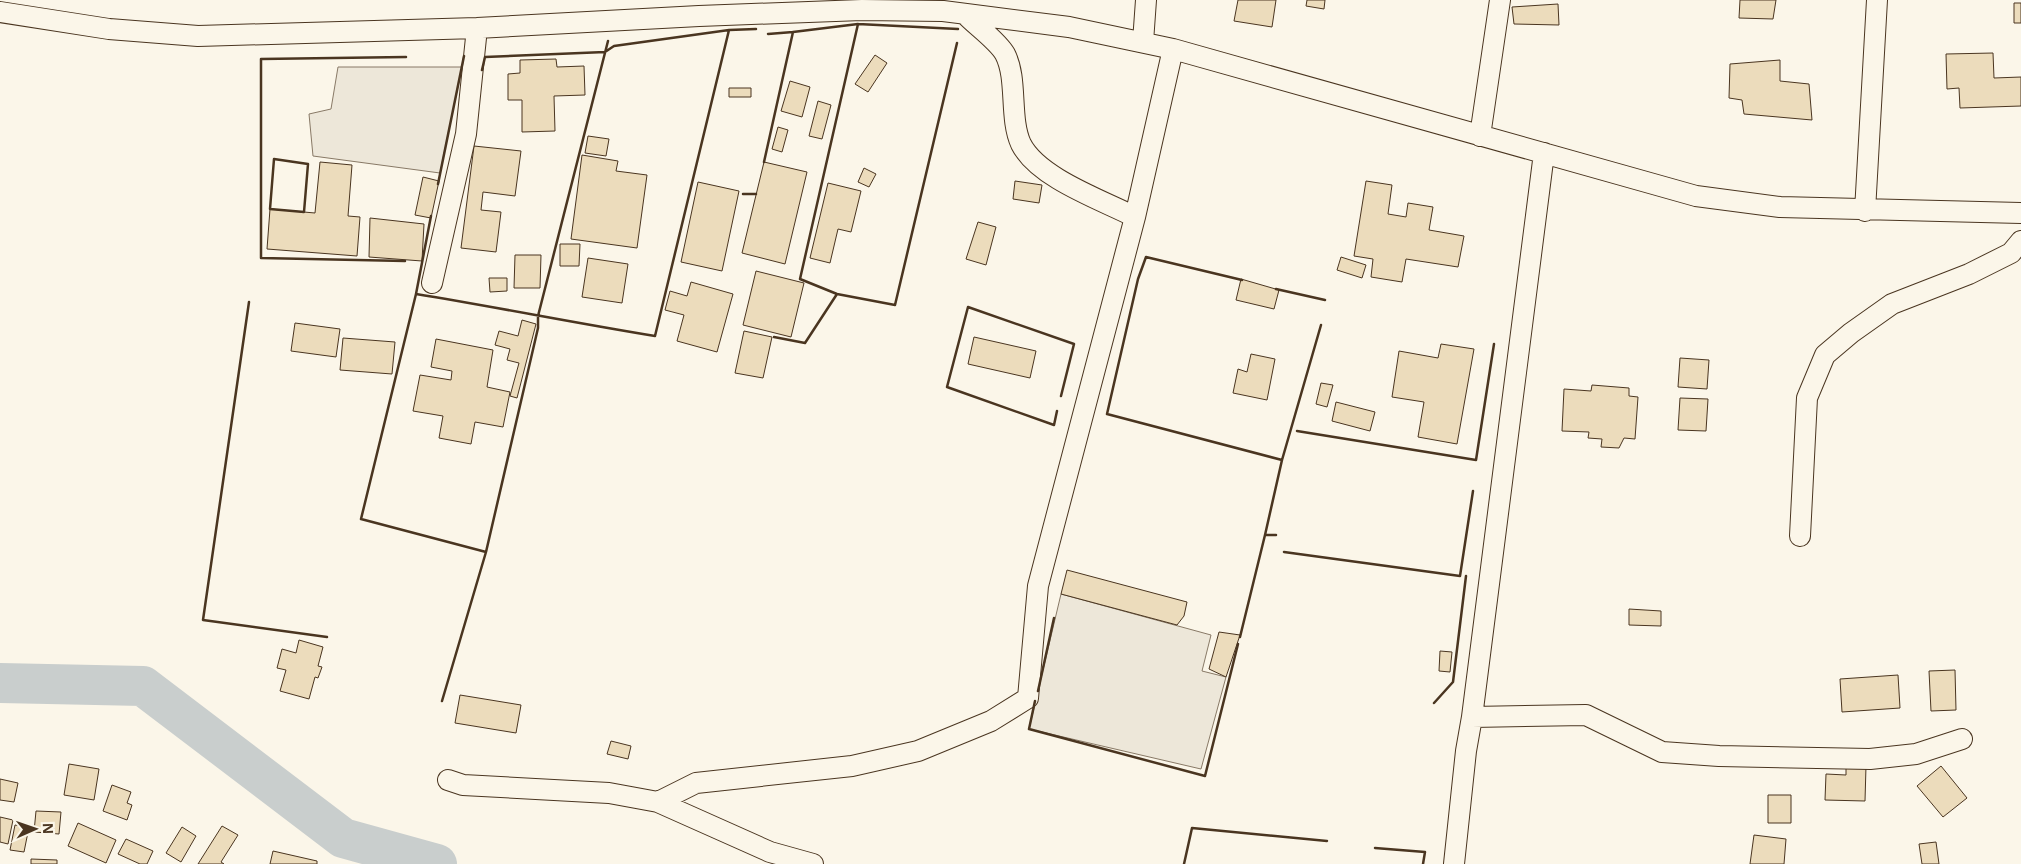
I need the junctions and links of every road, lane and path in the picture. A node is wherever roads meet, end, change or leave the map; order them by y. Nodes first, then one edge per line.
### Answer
1 (1146, 0) edge
2 (1500, 0) edge
3 (1877, 0) edge
4 (0, 12) edge
5 (964, 14) junction
6 (477, 28) junction
7 (1142, 42) junction
8 (1173, 49) junction
9 (1480, 136) junction
10 (1544, 153) junction
11 (1866, 211) junction
12 (2021, 213) edge
13 (1135, 216) junction
14 (2021, 241) edge
15 (432, 283) dead end
16 (1800, 536) dead end
17 (1472, 718) junction
18 (1962, 739) dead end
19 (448, 780) dead end
20 (658, 802) junction
21 (813, 864) edge
22 (1454, 864) edge

1 - 7 street
2 - 9 street
3 - 11 street
4 - 6 street
5 - 6 street
5 - 7 street
5 - 13 street
6 - 15 street
7 - 8 street
8 - 9 street
8 - 13 street
9 - 10 street
10 - 11 street
10 - 17 street
11 - 12 street
13 - 20 street
14 - 16 street
17 - 18 street
17 - 22 street
19 - 20 street
20 - 21 street

